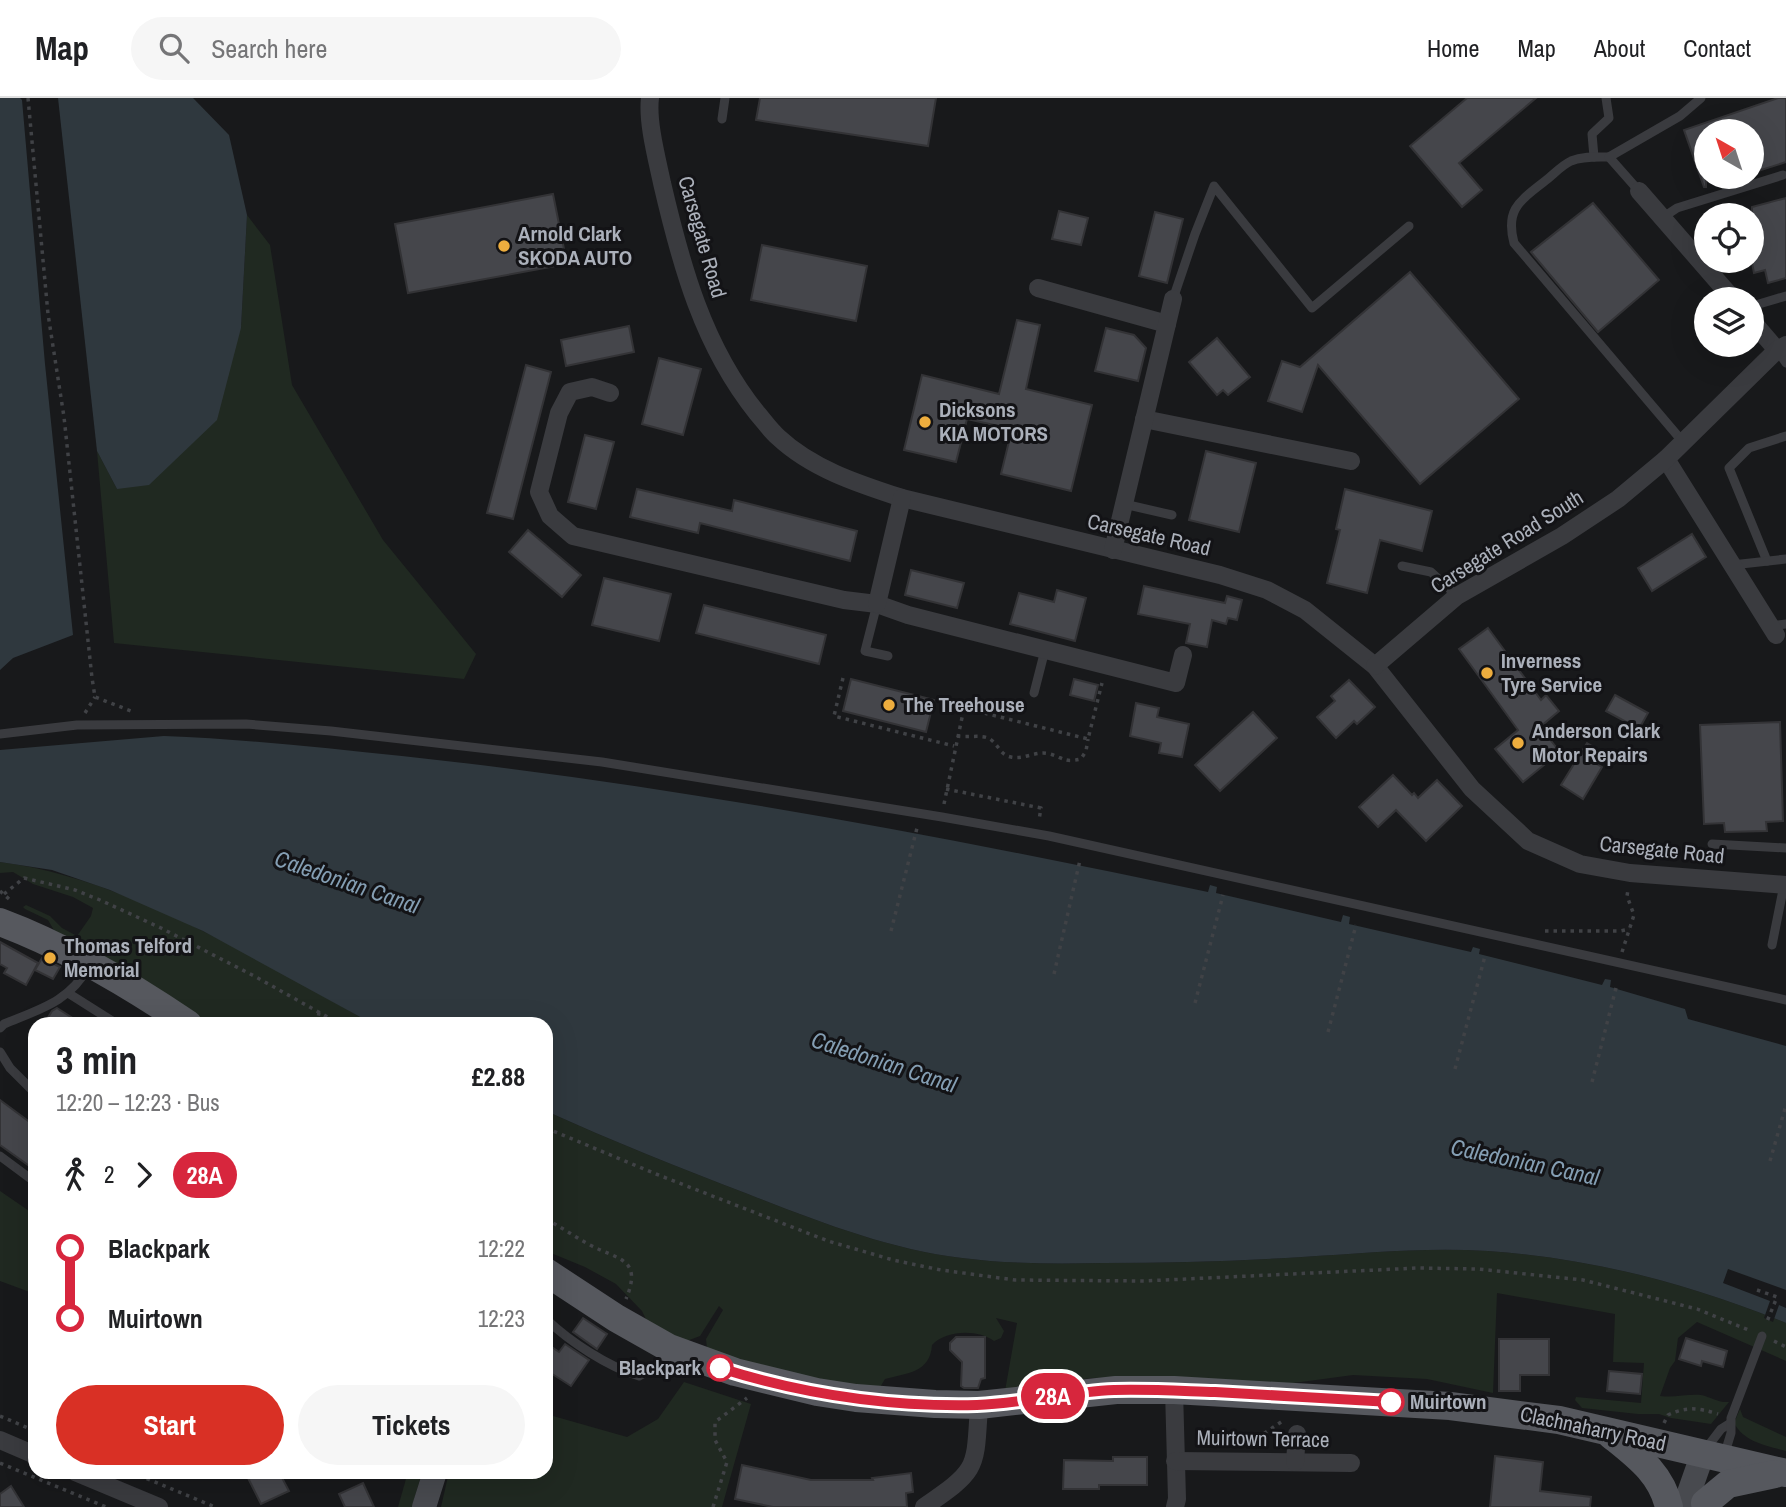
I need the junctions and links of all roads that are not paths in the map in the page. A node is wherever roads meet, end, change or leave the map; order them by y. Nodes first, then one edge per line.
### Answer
1 (650, 98) edge
2 (725, 98) edge
3 (1605, 98) edge
4 (1701, 98) edge
5 (722, 119) dead end
6 (1594, 157) junction
7 (1609, 157) junction
8 (1783, 175) dead end
9 (1639, 191) joint
10 (1662, 218) junction
11 (1409, 226) dead end
12 (1722, 287) edge
13 (1038, 288) dead end
14 (1786, 296) edge
15 (1173, 299) joint
16 (1764, 303) edge
17 (1167, 324) junction
18 (1764, 333) edge
19 (1783, 353) edge
20 (610, 393) dead end
21 (1144, 419) junction
22 (1786, 436) edge
23 (1684, 442) junction
24 (1666, 459) junction
25 (1351, 461) dead end
26 (902, 498) junction
27 (1124, 504) junction
28 (1172, 515) dead end
29 (1113, 550) junction
30 (1786, 559) edge
31 (1767, 561) junction
32 (1732, 565) junction
33 (1402, 566) dead end
34 (1457, 596) junction
35 (877, 604) junction
36 (1777, 628) edge
37 (1045, 650) junction
38 (1182, 655) dead end
39 (888, 656) dead end
40 (1375, 666) junction
41 (1034, 693) dead end
42 (0, 734) edge
43 (1712, 844) dead end
44 (1786, 848) edge
45 (1785, 885) edge
46 (0, 922) edge
47 (1772, 945) dead end
48 (90, 963) junction
49 (68, 993) junction
50 (1786, 1000) edge
51 (106, 1017) edge
52 (177, 1017) edge
53 (0, 1028) edge
54 (0, 1052) edge
55 (28, 1086) edge
56 (0, 1156) edge
57 (28, 1177) edge
58 (553, 1277) edge
59 (553, 1325) edge
60 (1763, 1333) road end
61 (669, 1348) junction
62 (1174, 1390) junction
63 (979, 1405) junction
64 (1730, 1421) junction
65 (1292, 1426) road end
66 (1608, 1433) junction
67 (0, 1440) edge
68 (28, 1452) edge
69 (1713, 1456) junction
70 (1175, 1461) junction
71 (1295, 1462) junction
72 (1352, 1463) dead end
73 (1786, 1472) edge
74 (92, 1479) edge
75 (433, 1479) edge
76 (1697, 1506) edge
77 (159, 1507) edge
78 (425, 1507) edge
79 (924, 1507) edge
80 (1175, 1507) edge
81 (1669, 1507) edge

1 - 26 street, Carsegate Road
2 - 5 lane
3 - 6 lane
4 - 7 lane
6 - 7 lane
6 - 23 lane
7 - 9 lane
8 - 10 lane
9 - 10 street
10 - 12 street
11 - 15 lane
13 - 17 street
14 - 16 lane
15 - 17 street
17 - 21 street
18 - 19 street, Carsegate Road South
19 - 23 street, Carsegate Road South
20 - 35 street
21 - 25 street
21 - 27 street
22 - 31 lane
23 - 24 street, Carsegate Road South
24 - 32 street
24 - 34 street, Carsegate Road South
26 - 29 street, Carsegate Road
26 - 35 street
27 - 28 lane
27 - 29 street
29 - 40 street, Carsegate Road
30 - 31 lane
31 - 32 lane
32 - 36 street
33 - 34 lane
34 - 40 street, Carsegate Road South
35 - 37 street
35 - 39 lane
37 - 38 street
37 - 41 lane
40 - 45 street, Carsegate Road
42 - 50 lane
43 - 44 lane
45 - 47 lane
46 - 48 main road
48 - 49 lane
48 - 52 main road
49 - 51 lane
49 - 53 lane
54 - 55 lane
56 - 57 lane
58 - 61 main road, Clachnaharry Road
59 - 61 lane
60 - 64 lane
61 - 63 main road, Clachnaharry Road
62 - 63 main road, Clachnaharry Road
62 - 66 main road, Clachnaharry Road
62 - 70 street, Muirtown Terrace
63 - 79 street
64 - 69 lane
64 - 69 lane
65 - 71 street
66 - 69 main road, Clachnaharry Road
66 - 81 main road
67 - 68 street
69 - 73 main road, Clachnaharry Road
69 - 76 street
70 - 71 street, Muirtown Terrace
70 - 80 street, Muirtown Terrace
71 - 72 street, Muirtown Terrace
73 - 76 main road
74 - 77 street
75 - 78 street

